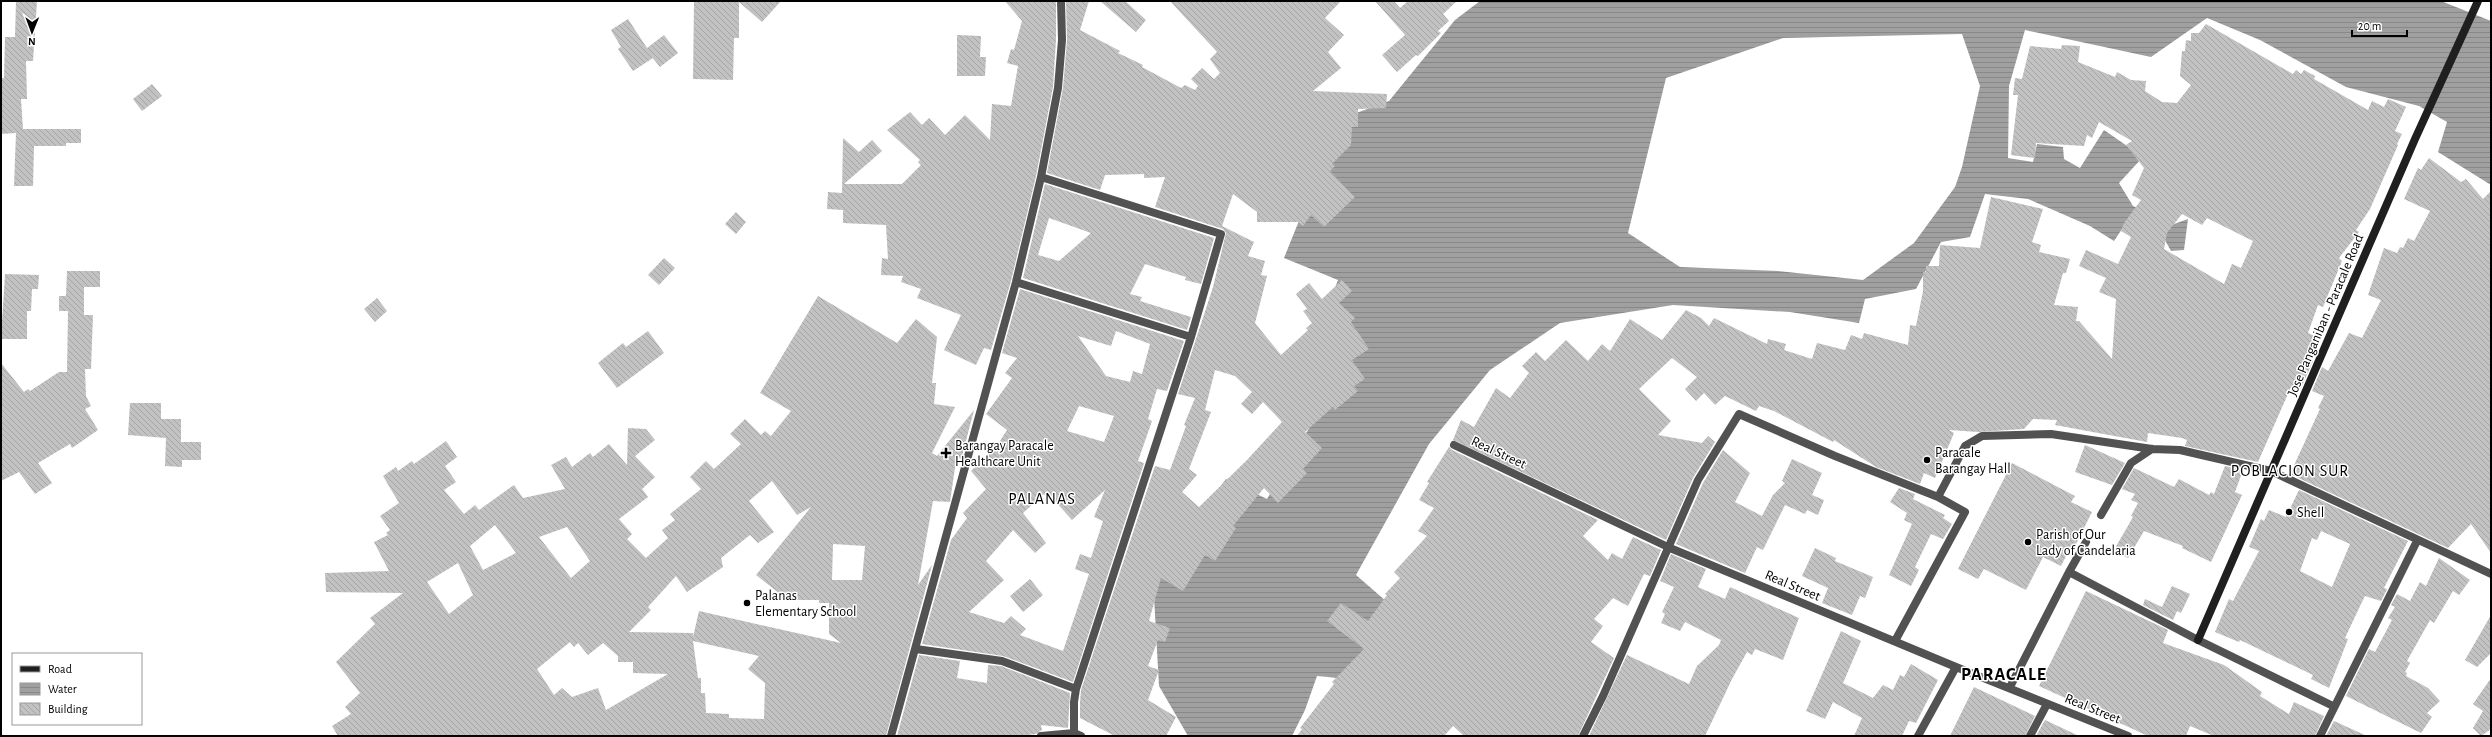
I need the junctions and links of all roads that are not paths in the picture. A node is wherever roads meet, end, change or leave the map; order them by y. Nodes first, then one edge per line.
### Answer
1 (1061, 1) edge
2 (2478, 2) edge
3 (1040, 177) junction
4 (1016, 282) junction
5 (1191, 337) junction
6 (1454, 445) dead end
7 (2152, 449) junction
8 (2271, 471) junction
9 (1938, 497) junction
10 (2101, 515) dead end
11 (2417, 541) junction
12 (2086, 542) dead end
13 (1670, 548) junction
14 (2069, 572) junction
15 (2491, 574) edge
16 (2198, 640) junction
17 (1895, 642) junction
18 (916, 649) junction
19 (1956, 667) junction
20 (2010, 687) junction
21 (1076, 689) junction
22 (2047, 704) junction
23 (2333, 706) junction
24 (1078, 734) edge
25 (891, 736) edge
26 (1041, 736) edge
27 (1583, 736) edge
28 (1918, 736) edge
29 (2030, 736) edge
30 (2128, 736) edge
31 (2320, 736) edge

1 - 3 street
2 - 8 main road, Jose Panganiban - Paracale Road
3 - 4 street
3 - 5 street
4 - 5 street
4 - 18 street
5 - 21 street
6 - 13 street, Real Street
7 - 8 street
7 - 9 street
7 - 10 street
8 - 11 street
8 - 16 main road, Jose Panganiban - Paracale Road
9 - 13 street
9 - 17 street
11 - 15 street
11 - 23 street
12 - 14 street
13 - 17 street, Real Street
13 - 27 street
14 - 16 street
14 - 20 street
16 - 23 street
17 - 19 street, Real Street
18 - 21 street
18 - 25 street
19 - 20 street, Real Street
19 - 28 street
20 - 22 street, Real Street
21 - 24 street
22 - 29 street
22 - 30 street, Real Street
23 - 31 street
24 - 26 street

